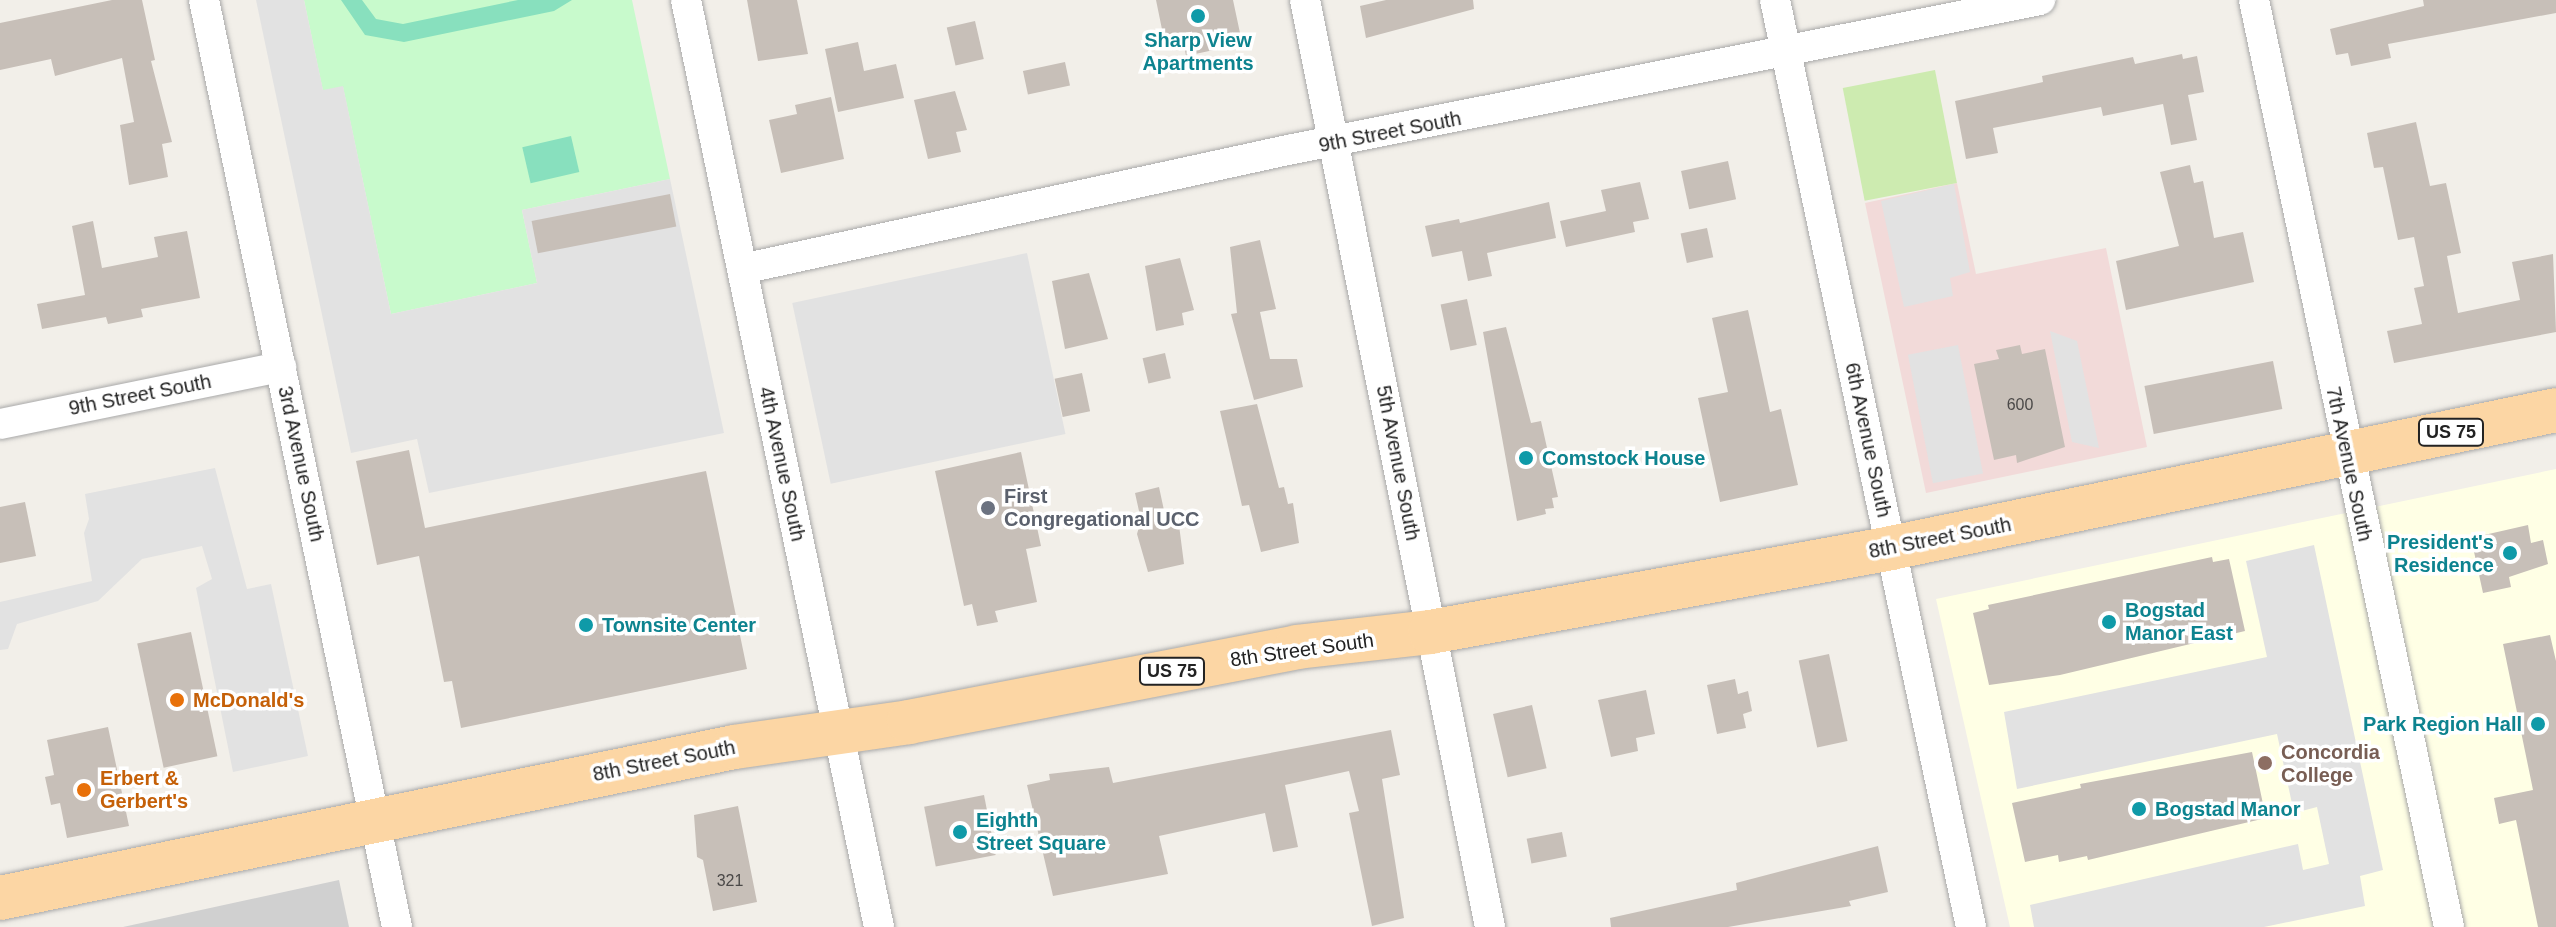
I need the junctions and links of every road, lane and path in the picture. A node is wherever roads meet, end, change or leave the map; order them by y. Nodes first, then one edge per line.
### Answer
1 (204, 0) edge
2 (686, 0) edge
3 (1305, 0) edge
4 (1775, 0) edge
5 (2040, 0) edge
6 (2254, 0) edge
7 (1786, 49) junction
8 (1335, 145) junction
9 (742, 269) junction
10 (281, 367) junction
11 (2556, 410) edge
12 (0, 424) edge
13 (2346, 454) junction
14 (1891, 548) junction
15 (1430, 632) junction
16 (839, 733) junction
17 (375, 821) junction
18 (0, 898) edge
19 (397, 927) edge
20 (879, 927) edge
21 (1490, 927) edge
22 (1971, 927) edge
23 (2449, 927) edge

1 - 10 street, 3rd Avenue South
2 - 9 street, 4th Avenue South
3 - 8 street, 5th Avenue South
4 - 7 street, 6th Avenue South
5 - 7 street, 9th Street South
6 - 13 street, 7th Avenue South
7 - 8 street, 9th Street South
7 - 14 street, 6th Avenue South
8 - 9 street, 9th Street South
8 - 15 street, 5th Avenue South
9 - 16 street, 4th Avenue South
10 - 12 street, 9th Street South
10 - 17 street, 3rd Avenue South
11 - 13 main road, 8th Street South / US 75
13 - 14 main road, 8th Street South / US 75
13 - 23 street, 7th Avenue South
14 - 15 main road, 8th Street South / US 75
14 - 22 street, 6th Avenue South
15 - 16 main road, 8th Street South / US 75
15 - 21 street, 5th Avenue South
16 - 17 main road, 8th Street South / US 75
16 - 20 street, 4th Avenue South
17 - 18 main road, 8th Street South / US 75
17 - 19 street, 3rd Avenue South

